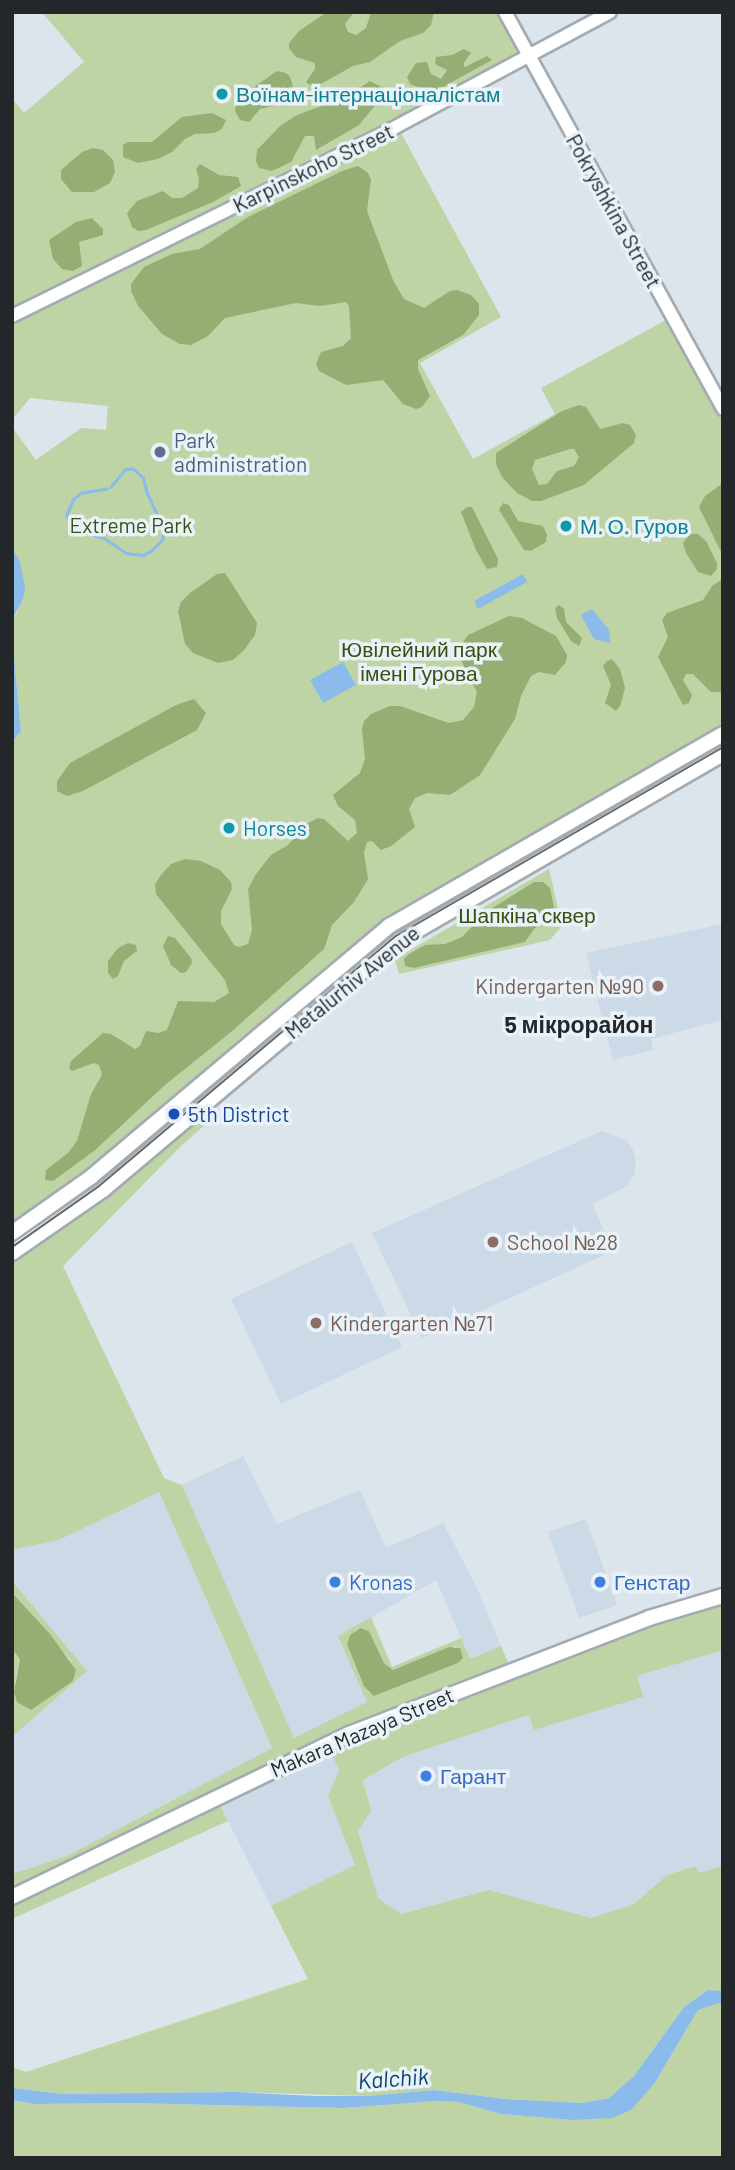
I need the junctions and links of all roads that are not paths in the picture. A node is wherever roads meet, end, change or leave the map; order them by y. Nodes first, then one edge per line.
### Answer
1 (505, 12) edge
2 (610, 12) edge
3 (529, 57) junction
4 (12, 316) edge
5 (723, 410) edge
6 (723, 734) edge
7 (723, 754) edge
8 (12, 1233) edge
9 (12, 1253) edge
10 (723, 1596) edge
11 (12, 1897) edge

1 - 3 street, Pokryshkina Street
2 - 3 street, Karpinskoho Street
3 - 4 street, Karpinskoho Street
3 - 5 street, Pokryshkina Street
6 - 8 main road, Metalurhiv Avenue
7 - 9 main road, Metalurhiv Avenue
10 - 11 main road, Makara Mazaya Street

